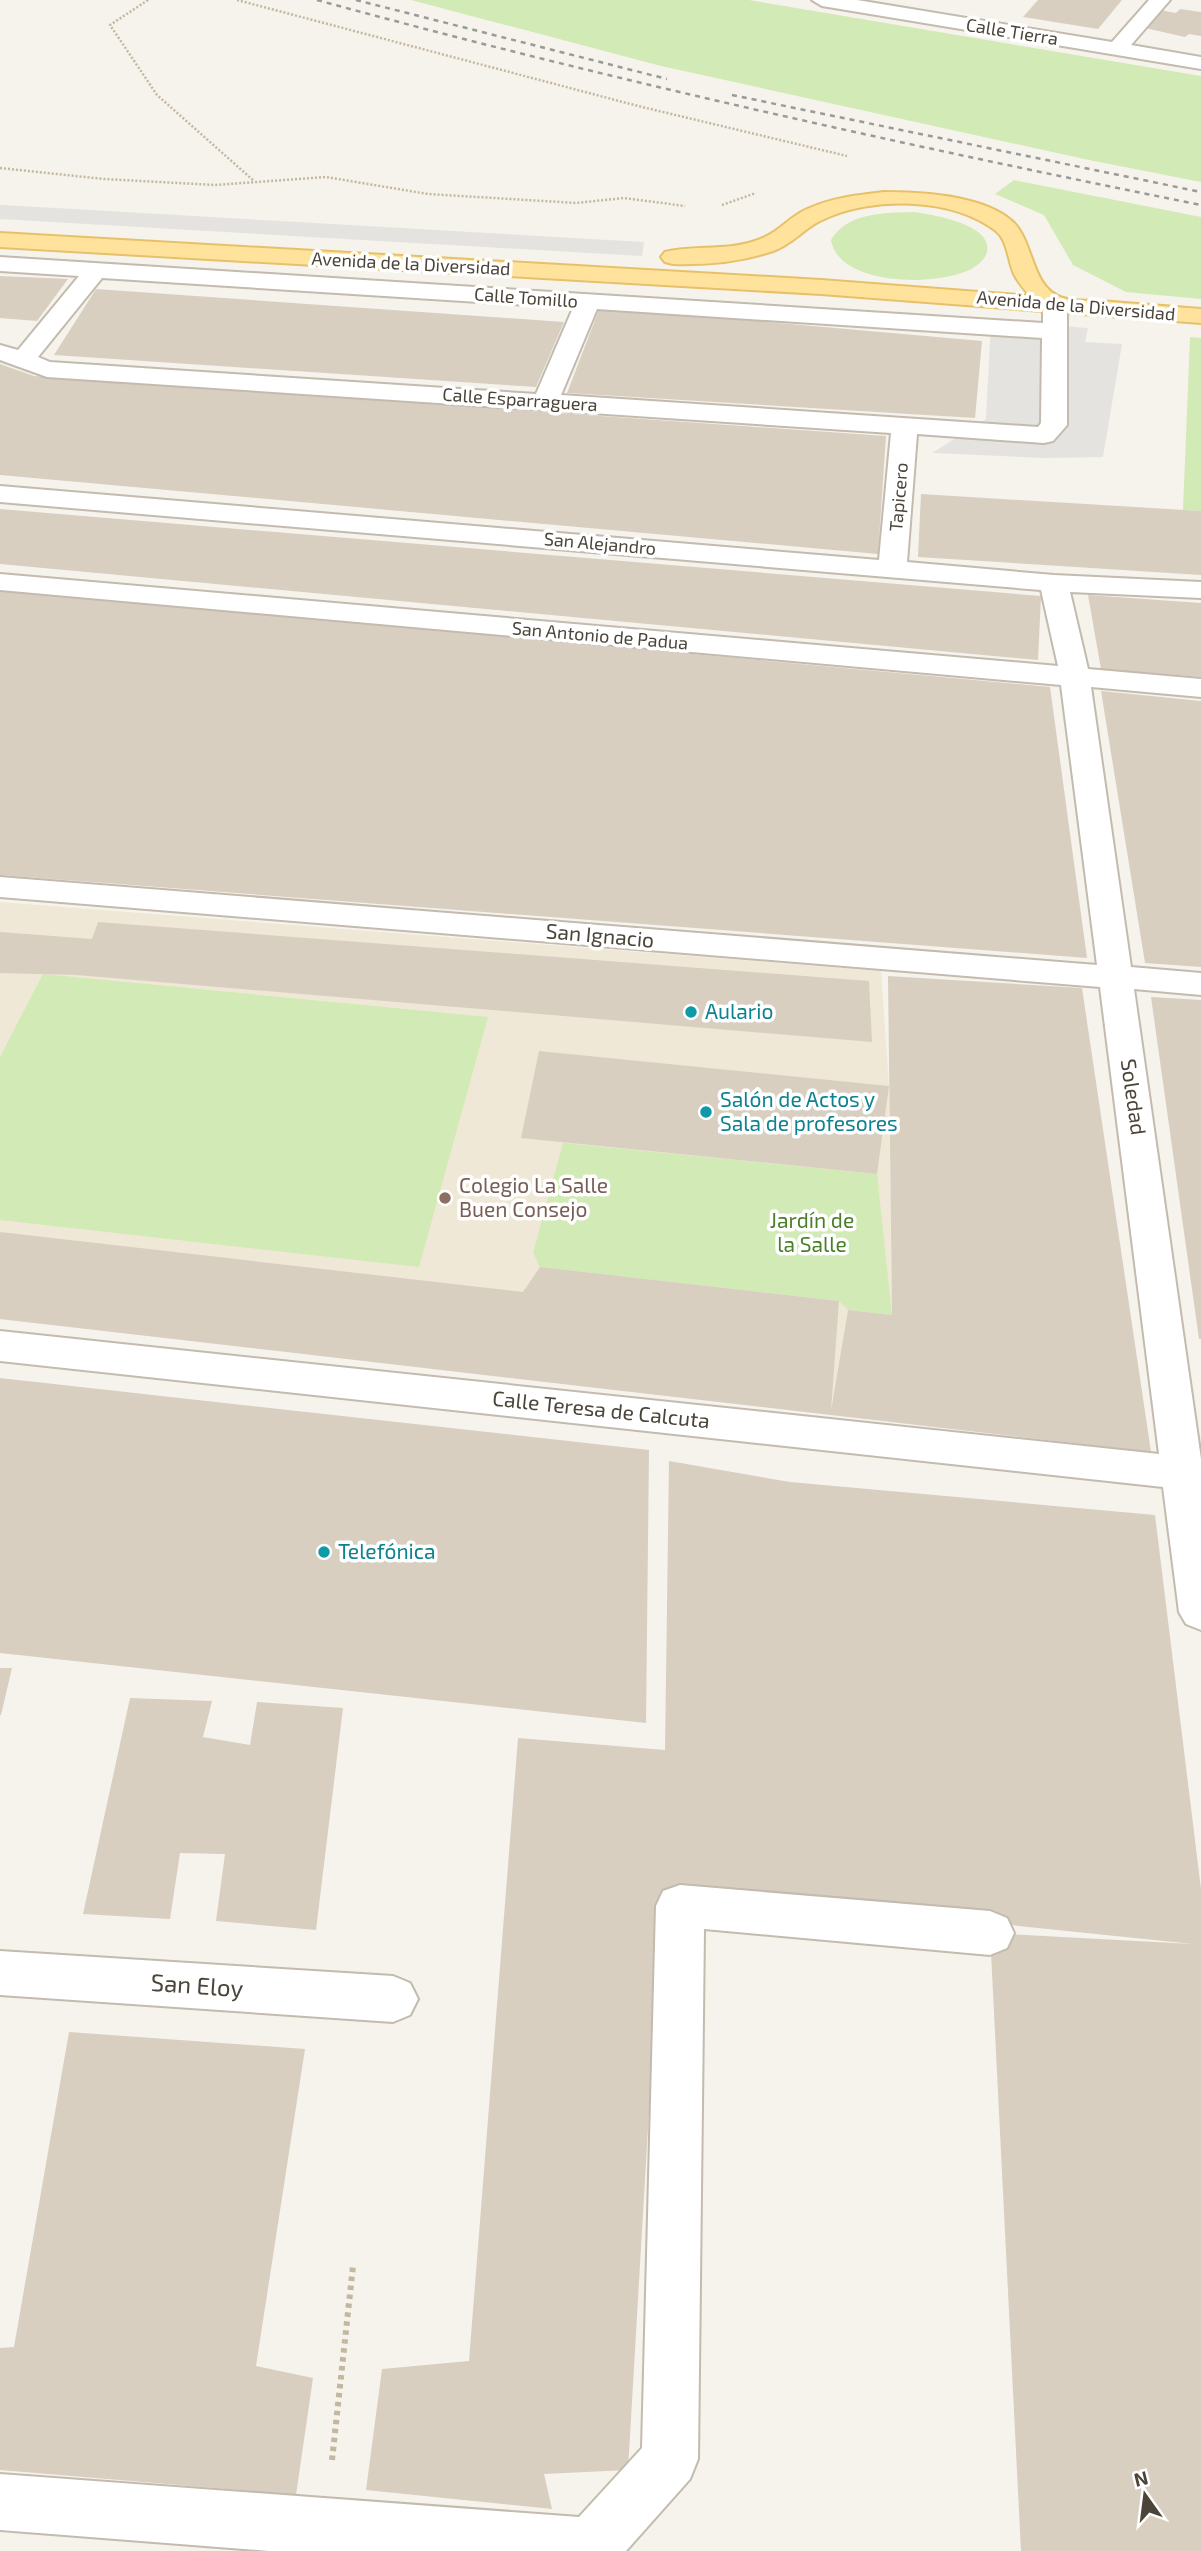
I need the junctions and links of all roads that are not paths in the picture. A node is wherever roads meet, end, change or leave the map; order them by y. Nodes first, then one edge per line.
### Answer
1 (822, 0) edge
2 (1160, 0) edge
3 (1117, 49) junction
4 (1201, 63) edge
5 (0, 219) edge
6 (0, 240) edge
7 (791, 252) junction
8 (1019, 257) junction
9 (0, 264) edge
10 (96, 270) junction
11 (821, 287) junction
12 (950, 296) junction
13 (588, 302) junction
14 (1055, 305) junction
15 (1201, 316) edge
16 (1053, 331) junction
17 (12, 356) edge
18 (545, 402) junction
19 (905, 426) junction
20 (0, 494) edge
21 (892, 569) junction
22 (0, 582) edge
23 (1054, 583) junction
24 (1201, 590) edge
25 (1075, 678) junction
26 (1201, 688) edge
27 (0, 887) edge
28 (1117, 978) junction
29 (1201, 984) edge
30 (0, 1346) edge
31 (1192, 1474) edge
32 (1201, 1612) edge
33 (990, 1933) dead end
34 (0, 1973) edge
35 (393, 1998) dead end
36 (0, 2502) edge

1 - 3 street, Calle Tierra
2 - 3 street
3 - 4 street, Calle Tierra
5 - 7 main road, Avenida de la Diversidad
6 - 11 main road, Avenida de la Diversidad
7 - 8 main road, Avenida de la Diversidad
7 - 11 main road
8 - 12 main road, Avenida de la Diversidad
8 - 14 main road
9 - 10 street, Calle Tomillo
10 - 13 street, Calle Tomillo
10 - 17 street
11 - 12 main road, Avenida de la Diversidad
12 - 14 main road, Avenida de la Diversidad
13 - 16 street, Calle Tomillo
13 - 18 street
14 - 15 main road, Avenida de la Diversidad
14 - 16 street
16 - 19 street, Calle Esparraguera
17 - 18 street, Calle Esparraguera
18 - 19 street, Calle Esparraguera
19 - 21 street, Tapicero
20 - 21 street, San Alejandro
21 - 23 street, San Alejandro
22 - 25 street, San Antonio de Padua
23 - 24 street, San Alejandro
23 - 25 street, Soledad
25 - 26 street, San Antonio de Padua
25 - 28 street, Soledad
27 - 28 street, San Ignacio
28 - 29 street, San Ignacio
28 - 31 street, Soledad
30 - 31 street, Calle Teresa de Calcuta
31 - 32 street, Soledad
33 - 36 street
34 - 35 street, San Eloy

